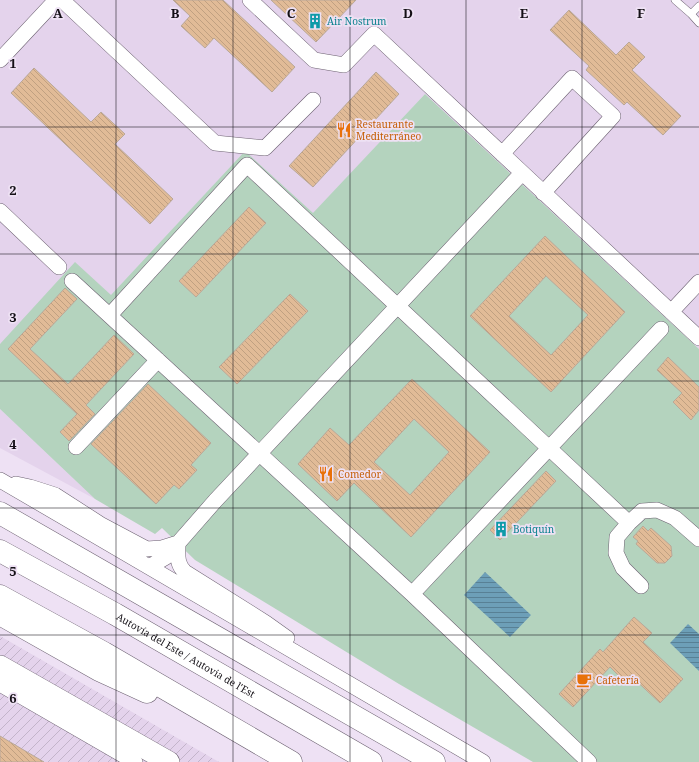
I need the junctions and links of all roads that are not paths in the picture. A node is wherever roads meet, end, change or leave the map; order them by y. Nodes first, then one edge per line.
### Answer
1 (56, 0) edge
2 (62, 0) edge
3 (250, 0) edge
4 (675, 0) edge
5 (699, 6) edge
6 (692, 14) junction
7 (699, 23) edge
8 (0, 60) edge
9 (313, 100) dead end
10 (502, 154) junction
11 (522, 173) junction
12 (542, 193) junction
13 (0, 211) edge
14 (59, 267) dead end
15 (72, 281) dead end
16 (699, 282) edge
17 (397, 306) junction
18 (671, 312) junction
19 (110, 315) junction
20 (661, 329) dead end
21 (699, 338) edge
22 (158, 360) junction
23 (76, 447) dead end
24 (550, 449) junction
25 (261, 453) junction
26 (1, 481) edge
27 (0, 513) edge
28 (629, 523) junction
29 (699, 539) edge
30 (178, 543) junction
31 (0, 550) edge
32 (150, 567) junction
33 (642, 586) dead end
34 (412, 594) junction
35 (0, 596) edge
36 (0, 614) edge
37 (0, 666) edge
38 (336, 676) junction
39 (0, 684) edge
40 (219, 720) junction
41 (135, 762) edge
42 (169, 762) edge
43 (291, 762) edge
44 (371, 762) edge
45 (434, 762) edge
46 (483, 762) edge
47 (589, 762) edge

1 - 8 street
2 - 9 street
3 - 10 street
4 - 6 lane
5 - 6 lane
6 - 7 lane
10 - 11 street
10 - 12 street
11 - 12 street
11 - 17 street
12 - 18 street
13 - 14 street
15 - 19 street
16 - 18 street
17 - 19 street
17 - 24 street
17 - 25 street
18 - 21 street
19 - 22 street
20 - 24 street
22 - 23 street
22 - 25 street
24 - 28 street
24 - 34 street
25 - 30 street
25 - 34 street
26 - 30 street
26 - 32 street
27 - 45 highway
28 - 29 street
28 - 33 street
30 - 32 street
30 - 38 street
31 - 44 highway, Autovía del Este / Autovia de l'Est
32 - 38 street
34 - 47 street
35 - 40 highway
36 - 40 highway
37 - 42 street
38 - 46 street
39 - 41 street
40 - 43 highway

